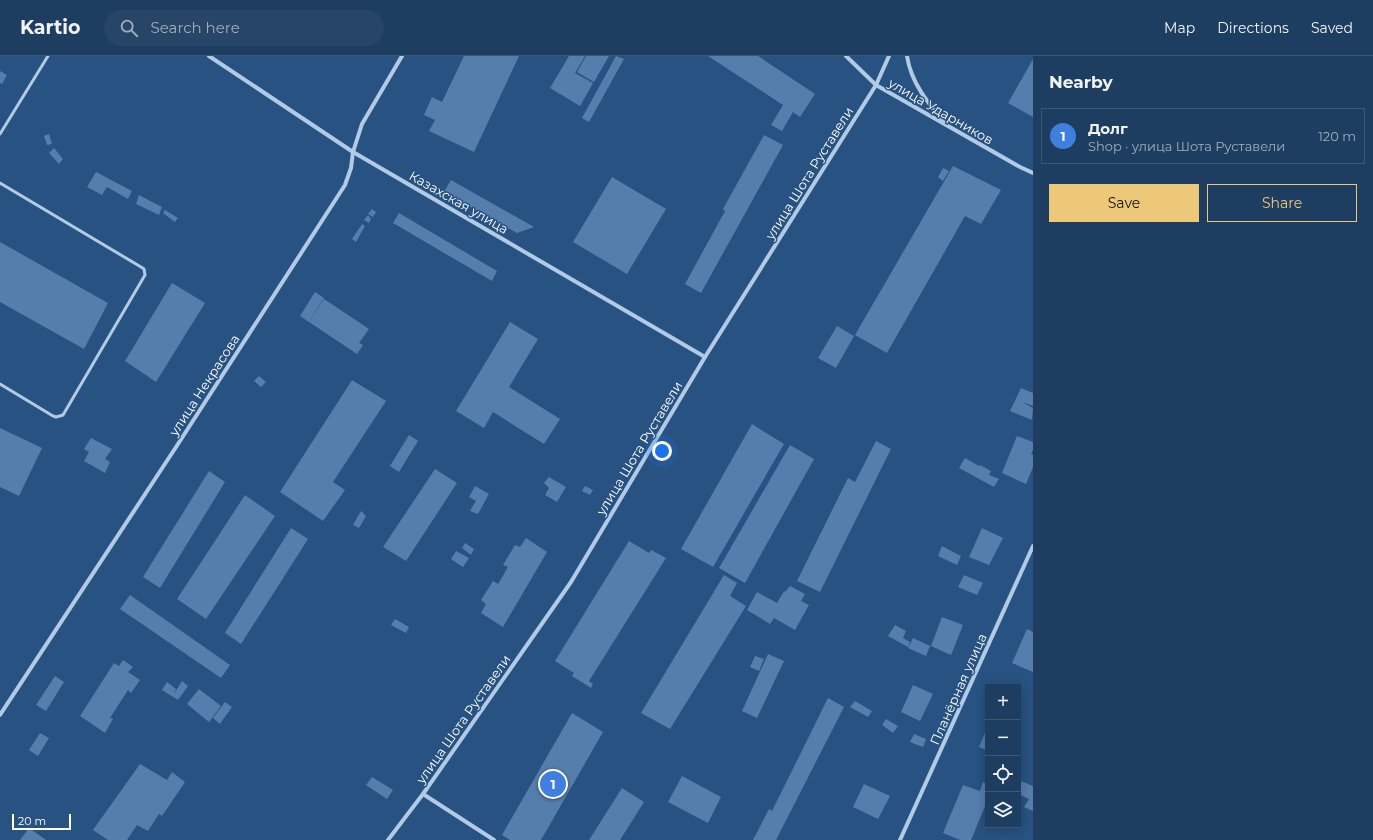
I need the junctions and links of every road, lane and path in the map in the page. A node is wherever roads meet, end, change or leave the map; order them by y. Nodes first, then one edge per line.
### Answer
1 (48, 56) edge
2 (209, 56) edge
3 (402, 56) edge
4 (846, 56) edge
5 (890, 56) edge
6 (907, 56) edge
7 (876, 85) junction
8 (946, 125) junction
9 (0, 134) edge
10 (353, 152) junction
11 (1033, 173) edge
12 (0, 183) edge
13 (705, 358) junction
14 (0, 384) edge
15 (1033, 546) edge
16 (2, 708) edge
17 (0, 715) edge
18 (423, 794) junction
19 (388, 840) edge
20 (494, 840) edge
21 (900, 840) edge

1 - 9 lane
2 - 10 street, Казахская улица
3 - 10 street, улица Некрасова
4 - 7 street, улица Ударников
5 - 7 street, улица Шота Руставели
6 - 8 street
7 - 8 street, улица Ударников
7 - 13 street, улица Шота Руставели
8 - 11 street, улица Ударников
10 - 13 street, Казахская улица
10 - 16 street, улица Некрасова
12 - 14 lane
13 - 18 street, улица Шота Руставели
15 - 21 street, Планёрная улица
16 - 17 street, улица Некрасова
18 - 19 street, улица Шота Руставели
18 - 20 street

